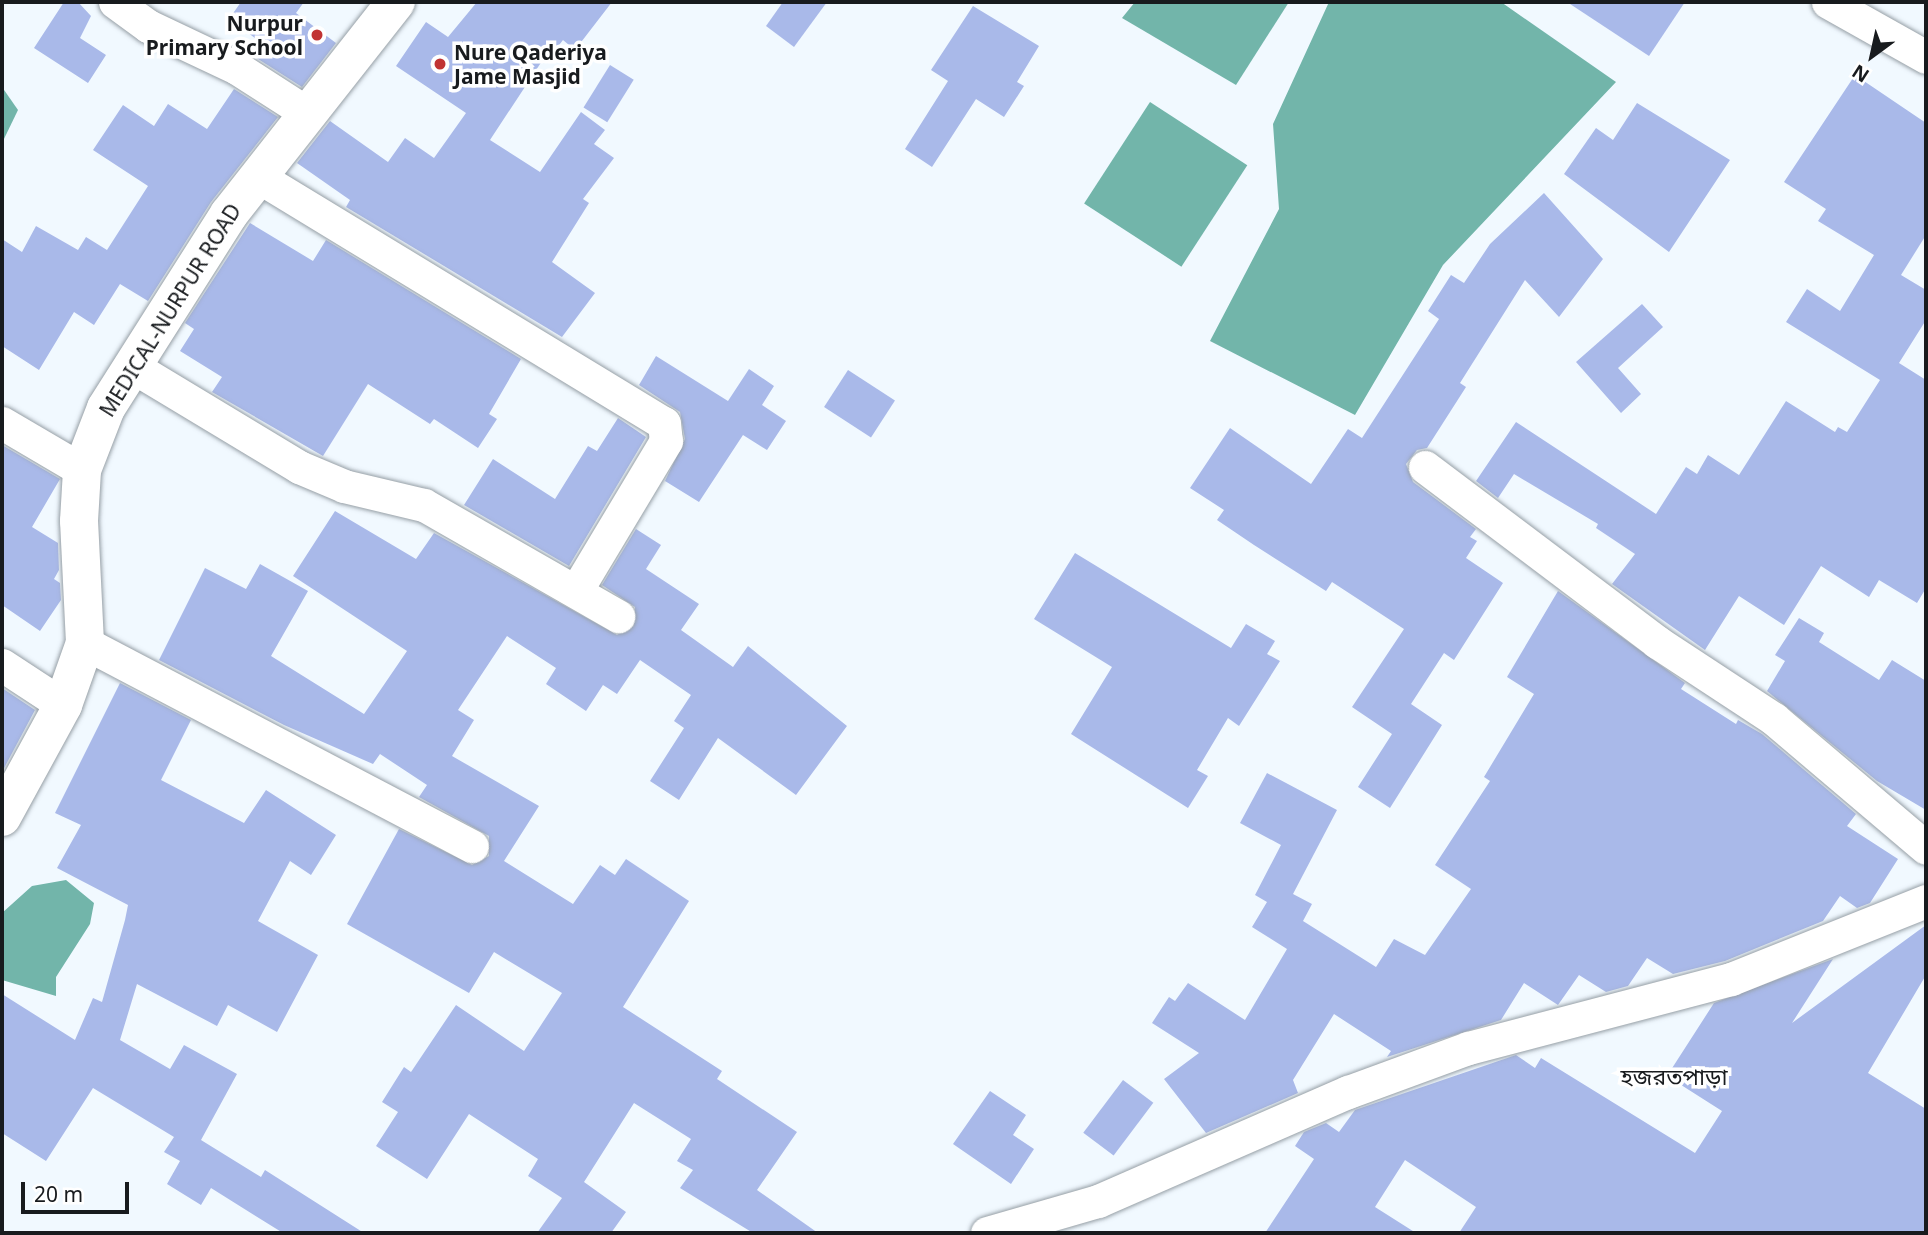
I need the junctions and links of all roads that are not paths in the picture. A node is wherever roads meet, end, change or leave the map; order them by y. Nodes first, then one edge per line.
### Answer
1 (116, 2) edge
2 (396, 2) edge
3 (1828, 2) edge
4 (1926, 57) edge
5 (307, 113) junction
6 (257, 176) junction
7 (135, 368) junction
8 (2, 423) edge
9 (1425, 467) dead end
10 (82, 470) junction
11 (576, 591) junction
12 (618, 616) dead end
13 (85, 643) junction
14 (2, 666) edge
15 (63, 705) junction
16 (2, 817) edge
17 (472, 846) dead end
18 (1926, 848) edge
19 (1926, 901) edge
20 (987, 1233) edge

1 - 5 street
2 - 5 street, MEDICAL-NURPUR ROAD
3 - 4 street
5 - 6 street, MEDICAL-NURPUR ROAD
6 - 7 street, MEDICAL-NURPUR ROAD
6 - 11 street
7 - 10 street, MEDICAL-NURPUR ROAD
7 - 11 street
8 - 10 street
9 - 18 street
10 - 13 street, MEDICAL-NURPUR ROAD
11 - 12 street
13 - 15 street, MEDICAL-NURPUR ROAD
13 - 17 street
14 - 15 street
15 - 16 street, MEDICAL-NURPUR ROAD
19 - 20 street

